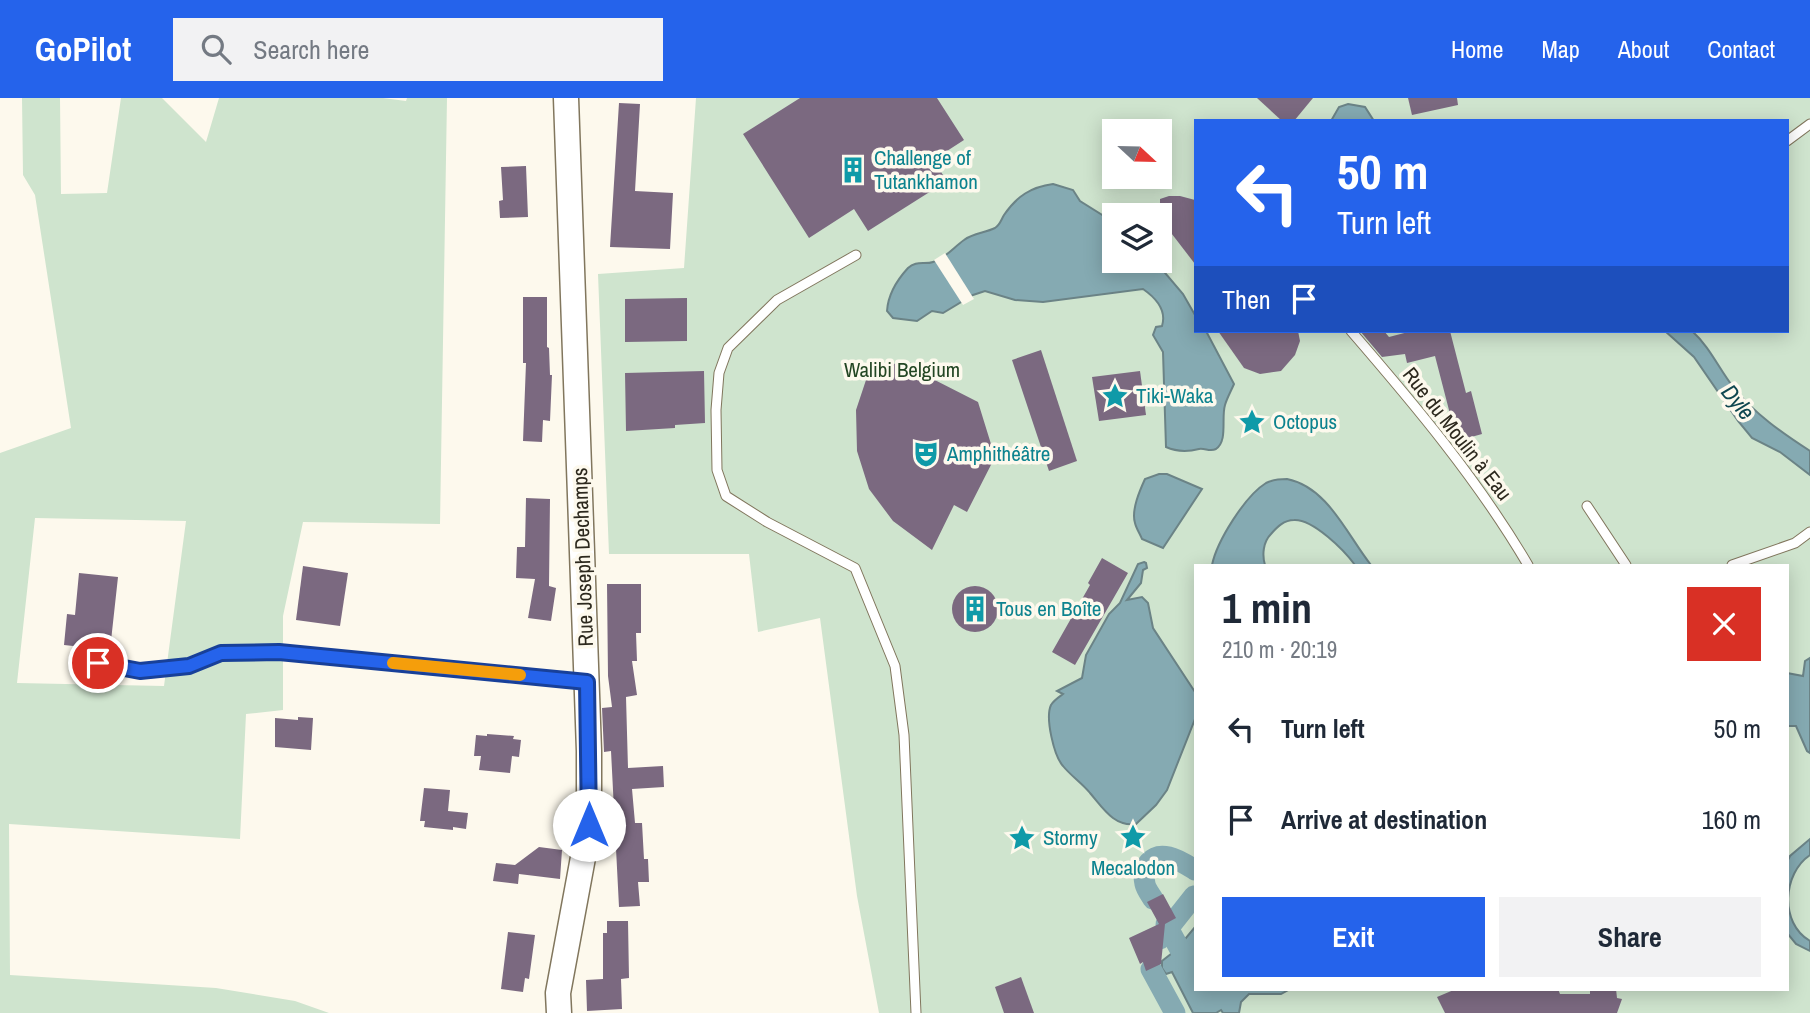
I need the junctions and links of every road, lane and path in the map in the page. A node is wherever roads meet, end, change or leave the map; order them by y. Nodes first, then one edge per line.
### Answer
1 (566, 98) edge
2 (1810, 124) edge
3 (1810, 134) edge
4 (1791, 139) edge
5 (856, 255) dead end
6 (1352, 333) edge
7 (1587, 506) dead end
8 (1810, 532) edge
9 (1527, 564) edge
10 (1625, 564) edge
11 (1735, 564) edge
12 (98, 663) dead end
13 (587, 682) junction
14 (559, 1013) edge
15 (916, 1013) edge

1 - 13 street, Rue Joseph Dechamps
2 - 4 lane
3 - 4 lane
5 - 15 lane
6 - 9 lane, Rue du Moulin à Eau
7 - 10 lane
8 - 11 lane
12 - 13 lane
13 - 14 street, Rue Joseph Dechamps

